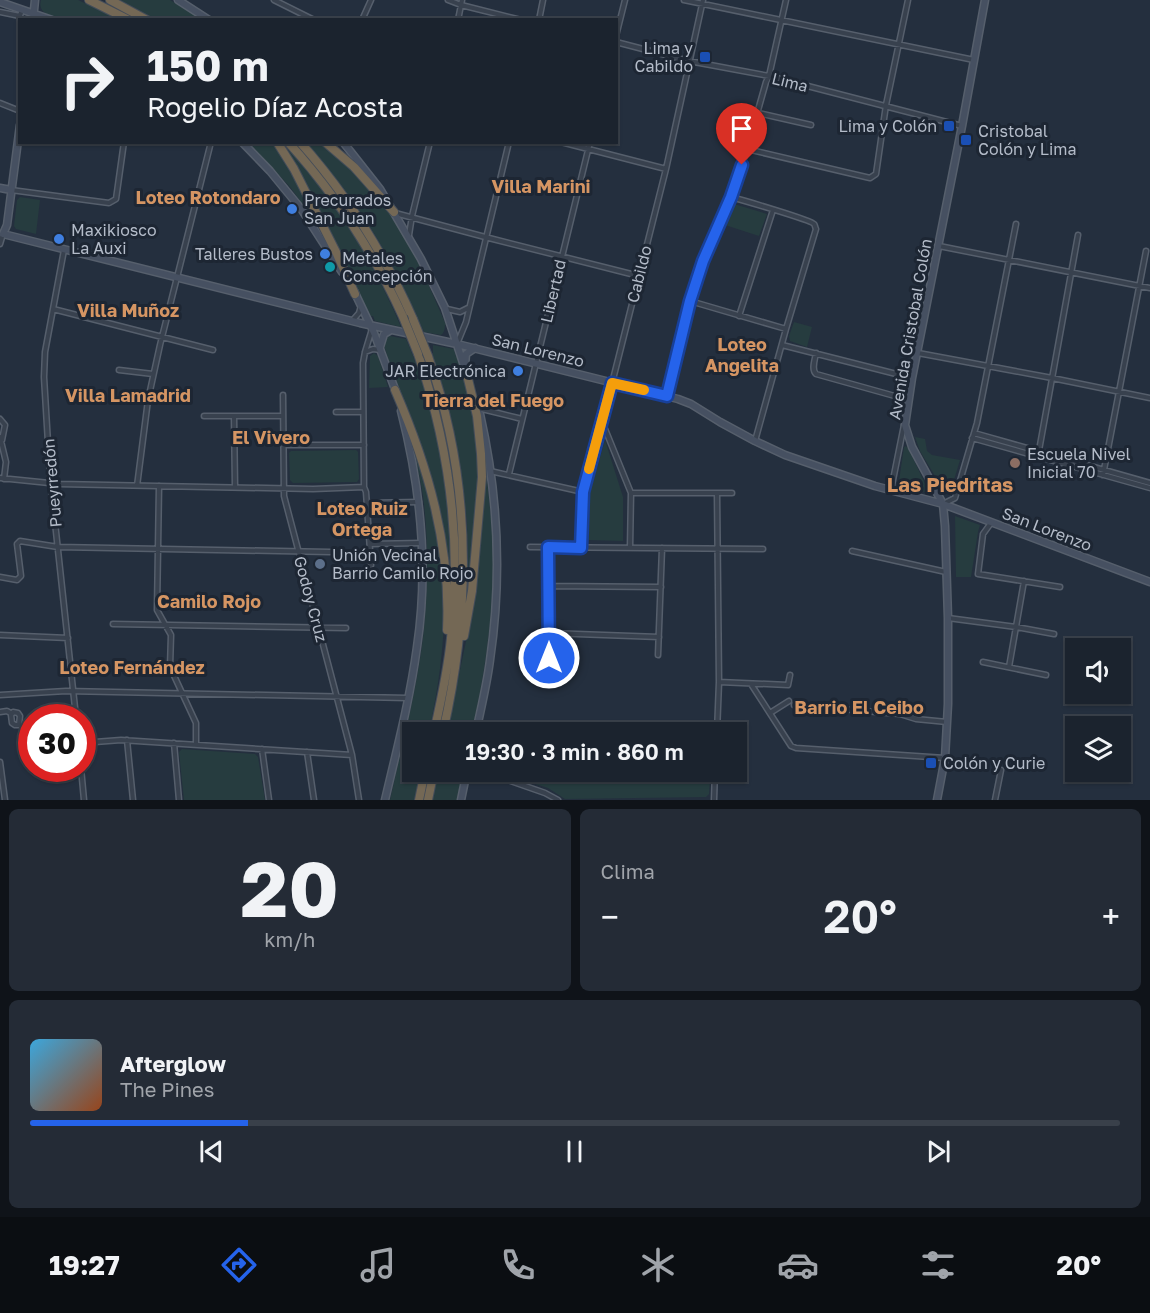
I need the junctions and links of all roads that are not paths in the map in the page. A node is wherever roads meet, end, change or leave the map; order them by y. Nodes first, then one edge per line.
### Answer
1 (35, 0) edge
2 (89, 0) edge
3 (110, 0) edge
4 (178, 0) edge
5 (274, 0) edge
6 (371, 0) edge
7 (448, 0) edge
8 (543, 0) edge
9 (625, 0) edge
10 (684, 0) edge
11 (786, 0) edge
12 (908, 0) edge
13 (985, 0) edge
14 (0, 2) edge
15 (702, 2) edge
16 (462, 3) edge
17 (22, 8) junction
18 (0, 12) edge
19 (33, 16) edge
20 (125, 18) edge
21 (143, 18) edge
22 (206, 18) edge
23 (310, 18) edge
24 (363, 18) edge
25 (458, 18) edge
26 (514, 18) edge
27 (539, 18) edge
28 (782, 20) junction
29 (618, 28) edge
30 (618, 43) edge
31 (899, 45) junction
32 (975, 60) junction
33 (689, 61) junction
34 (769, 76) junction
35 (0, 104) edge
36 (886, 105) junction
37 (18, 110) edge
38 (758, 113) junction
39 (811, 125) dead end
40 (962, 126) junction
41 (18, 139) edge
42 (124, 144) edge
43 (210, 144) edge
44 (244, 144) edge
45 (279, 144) edge
46 (290, 144) edge
47 (302, 144) edge
48 (328, 144) edge
49 (345, 144) edge
50 (430, 144) edge
51 (508, 144) edge
52 (568, 144) edge
53 (590, 144) edge
54 (588, 150) junction
55 (747, 150) junction
56 (666, 169) junction
57 (0, 188) edge
58 (11, 190) junction
59 (731, 197) junction
60 (773, 210) junction
61 (394, 212) junction
62 (412, 216) junction
63 (1017, 224) dead end
64 (3, 234) junction
65 (1078, 235) dead end
66 (408, 236) junction
67 (485, 237) junction
68 (0, 244) edge
69 (939, 246) junction
70 (64, 250) junction
71 (1146, 251) dead end
72 (561, 257) junction
73 (1009, 260) junction
74 (1071, 272) junction
75 (639, 276) junction
76 (177, 278) junction
77 (1140, 286) junction
78 (1150, 288) edge
79 (355, 294) junction
80 (690, 301) junction
81 (361, 305) junction
82 (445, 308) junction
83 (469, 308) junction
84 (53, 309) junction
85 (739, 316) junction
86 (352, 321) junction
87 (450, 321) junction
88 (371, 327) junction
89 (786, 329) junction
90 (392, 330) junction
91 (162, 337) junction
92 (442, 340) junction
93 (457, 344) junction
94 (782, 345) junction
95 (380, 348) junction
96 (475, 348) junction
97 (213, 350) dead end
98 (365, 352) junction
99 (816, 353) junction
100 (918, 353) junction
101 (537, 364) junction
102 (465, 366) junction
103 (988, 366) junction
104 (119, 370) dead end
105 (153, 374) junction
106 (467, 375) junction
107 (912, 378) junction
108 (1052, 378) junction
109 (612, 383) junction
110 (395, 390) junction
111 (1119, 392) junction
112 (282, 395) dead end
113 (667, 396) junction
114 (1150, 398) edge
115 (909, 400) junction
116 (478, 408) junction
117 (336, 412) dead end
118 (363, 412) junction
119 (204, 416) dead end
120 (234, 416) junction
121 (283, 416) junction
122 (0, 419) edge
123 (522, 419) junction
124 (603, 423) junction
125 (905, 425) junction
126 (973, 436) junction
127 (1, 439) edge
128 (755, 441) junction
129 (364, 444) junction
130 (283, 446) junction
131 (1038, 454) junction
132 (1104, 469) junction
133 (490, 471) junction
134 (509, 474) junction
135 (1103, 475) junction
136 (2, 478) edge
137 (1150, 483) edge
138 (51, 484) junction
139 (137, 486) junction
140 (159, 486) junction
141 (364, 487) junction
142 (235, 488) junction
143 (1150, 488) edge
144 (284, 489) junction
145 (891, 490) junction
146 (583, 492) junction
147 (631, 493) junction
148 (732, 493) dead end
149 (717, 494) junction
150 (419, 502) junction
151 (367, 503) junction
152 (944, 504) junction
153 (992, 522) junction
154 (368, 526) junction
155 (345, 528) dead end
156 (422, 543) junction
157 (369, 544) junction
158 (58, 547) junction
159 (530, 547) dead end
160 (548, 547) junction
161 (581, 548) junction
162 (630, 548) junction
163 (662, 548) junction
164 (158, 549) junction
165 (717, 549) junction
166 (763, 549) dead end
167 (852, 551) dead end
168 (299, 552) junction
169 (330, 552) dead end
170 (371, 565) dead end
171 (947, 572) junction
172 (0, 577) edge
173 (1024, 581) junction
174 (1150, 582) edge
175 (549, 586) junction
176 (661, 587) junction
177 (1060, 587) dead end
178 (948, 618) junction
179 (113, 624) dead end
180 (165, 625) junction
181 (319, 627) junction
182 (1016, 627) junction
183 (346, 628) dead end
184 (549, 633) junction
185 (1054, 634) dead end
186 (0, 635) edge
187 (659, 637) junction
188 (68, 638) junction
189 (658, 655) dead end
190 (549, 658) dead end
191 (983, 662) dead end
192 (1009, 667) junction
193 (790, 675) dead end
194 (1046, 675) dead end
195 (719, 682) junction
196 (751, 684) junction
197 (452, 687) junction
198 (73, 691) junction
199 (182, 693) junction
200 (442, 693) junction
201 (0, 695) edge
202 (337, 696) junction
203 (408, 698) junction
204 (789, 701) dead end
205 (74, 704) edge
206 (794, 705) dead end
207 (0, 712) edge
208 (770, 713) junction
209 (12, 714) dead end
210 (436, 722) edge
211 (445, 722) edge
212 (478, 722) edge
213 (717, 722) edge
214 (947, 722) junction
215 (127, 740) junction
216 (96, 742) edge
217 (174, 743) junction
218 (196, 745) junction
219 (262, 749) junction
220 (307, 752) junction
221 (352, 755) junction
222 (945, 758) junction
223 (0, 762) edge
224 (1001, 770) dead end
225 (82, 782) edge
226 (423, 782) edge
227 (432, 782) edge
228 (465, 782) edge
229 (514, 782) edge
230 (715, 782) edge
231 (5, 800) edge
232 (84, 800) edge
233 (133, 800) edge
234 (179, 800) edge
235 (269, 800) edge
236 (314, 800) edge
237 (359, 800) edge
238 (385, 800) edge
239 (419, 800) edge
240 (428, 800) edge
241 (461, 800) edge
242 (558, 800) edge
243 (714, 800) edge
244 (937, 800) edge
245 (995, 800) edge

1 - 19 main road
2 - 20 highway
3 - 21 highway
4 - 22 main road
5 - 23 street
6 - 24 street
7 - 16 street
8 - 27 street
9 - 29 street
10 - 15 street
11 - 28 street
12 - 31 street
13 - 32 main road, Avenida Cristobal Colón
14 - 17 main road
15 - 28 street
15 - 33 street, Cabildo
16 - 25 street
16 - 26 street
17 - 18 street
17 - 19 main road
28 - 31 street
28 - 34 street
30 - 33 street, Lima
31 - 32 street
31 - 36 street
32 - 40 main road, Avenida Cristobal Colón
33 - 34 street, Lima
33 - 56 street, Cabildo
34 - 36 street, Lima
34 - 38 street
35 - 37 street
36 - 40 street, Lima
36 - 55 street
38 - 39 street
38 - 55 street
40 - 69 main road, Avenida Cristobal Colón
41 - 58 main road
42 - 58 street
43 - 76 street
44 - 79 main road
45 - 79 highway
46 - 200 highway, bridge
47 - 197 highway, bridge
48 - 61 highway
49 - 61 main road
50 - 62 street
51 - 67 street
52 - 54 street
53 - 54 street, Libertad
54 - 56 street
54 - 72 street, Libertad
55 - 59 street
56 - 75 street, Cabildo
57 - 58 main road
58 - 64 main road
59 - 60 street
59 - 80 street
60 - 85 street
60 - 89 street
61 - 62 street
61 - 66 main road
62 - 66 street
62 - 67 street
63 - 73 street
64 - 68 street
64 - 70 main road, San Lorenzo
65 - 74 street
66 - 82 main road
67 - 72 street
67 - 83 street
69 - 73 street
69 - 100 main road, Avenida Cristobal Colón
70 - 76 main road, San Lorenzo
70 - 84 street, Pueyrredón
71 - 77 street
72 - 75 street
72 - 101 street, Libertad
73 - 74 street
73 - 103 street
74 - 77 street
74 - 108 street
75 - 109 street, Cabildo
76 - 86 main road, San Lorenzo
76 - 91 street
77 - 78 street
77 - 111 street
79 - 81 main road
80 - 85 street
80 - 113 street
81 - 86 street
81 - 88 main road
82 - 83 street
82 - 87 main road
83 - 93 street
84 - 91 street
84 - 138 street, Pueyrredón
85 - 89 street
86 - 88 main road, San Lorenzo
87 - 92 main road
87 - 93 main road
88 - 90 main road, San Lorenzo
88 - 95 main road
88 - 98 street
89 - 94 street
90 - 92 main road, San Lorenzo
90 - 95 main road
91 - 97 street
91 - 105 street
92 - 93 main road, San Lorenzo
93 - 96 main road, San Lorenzo
93 - 102 main road
94 - 99 street
94 - 128 street
95 - 98 street
95 - 110 main road
96 - 101 main road, San Lorenzo
96 - 102 main road
98 - 118 street
99 - 107 street
99 - 115 street
100 - 103 street
100 - 107 main road, Avenida Cristobal Colón
101 - 109 main road, San Lorenzo
101 - 123 street, Libertad
102 - 106 main road
103 - 108 street
103 - 126 street
104 - 105 street
105 - 139 street
106 - 116 main road
106 - 197 highway
107 - 115 main road, Avenida Cristobal Colón
108 - 111 street
108 - 131 street
109 - 113 main road, San Lorenzo
109 - 124 street, Cabildo
110 - 150 main road
110 - 200 highway
111 - 114 street
111 - 132 street
112 - 121 street, Godoy Cruz
113 - 128 main road, San Lorenzo
115 - 125 main road, Avenida Cristobal Colón
116 - 123 street
116 - 133 main road
117 - 118 street
118 - 129 street
119 - 120 street
120 - 121 street
120 - 142 street
121 - 130 street, Godoy Cruz
122 - 127 street
123 - 134 street, Libertad
124 - 146 street, Cabildo
124 - 147 street
125 - 145 street
125 - 152 main road, Avenida Cristobal Colón
126 - 131 street
126 - 152 street
127 - 136 street
128 - 145 main road, San Lorenzo
129 - 130 street
129 - 141 street
130 - 144 street, Godoy Cruz
131 - 132 street
131 - 135 street
132 - 135 street
132 - 137 street
133 - 134 street
133 - 212 main road
134 - 146 street
135 - 143 street
136 - 138 street
138 - 139 street
138 - 158 street, Pueyrredón
139 - 140 street
140 - 142 street
140 - 164 street
141 - 144 street
141 - 151 street
142 - 144 street
144 - 168 street, Godoy Cruz
145 - 152 main road, San Lorenzo
146 - 161 street, Cabildo
147 - 149 street
147 - 162 street
148 - 149 street
149 - 165 street
150 - 151 street
150 - 156 main road
151 - 154 street
152 - 153 main road, San Lorenzo
152 - 171 main road, Avenida Cristobal Colón
153 - 173 street
153 - 174 main road, San Lorenzo
154 - 155 street
154 - 157 street
156 - 157 street
156 - 203 main road
157 - 170 street
158 - 164 street
158 - 172 street
158 - 188 street, Pueyrredón
159 - 160 street
160 - 161 street
160 - 175 street
161 - 162 street
162 - 163 street
163 - 165 street
163 - 176 street
164 - 168 street
164 - 180 street
165 - 166 street
165 - 195 street
167 - 171 street
168 - 169 street
168 - 181 street, Godoy Cruz
171 - 178 main road, Avenida Cristobal Colón
173 - 177 street
173 - 182 street
175 - 176 street
175 - 184 street
176 - 187 street
178 - 182 street
178 - 214 main road, Avenida Cristobal Colón
179 - 180 street
180 - 181 street
180 - 199 street
181 - 183 street
181 - 202 street, Godoy Cruz
182 - 185 street
182 - 192 street
184 - 187 street
184 - 190 street
186 - 188 street
187 - 189 street
188 - 198 street, Pueyrredón
191 - 192 street
192 - 194 street
193 - 196 street
195 - 196 street
195 - 213 street
196 - 208 street
197 - 211 highway
198 - 199 street
198 - 201 street
198 - 205 street, Pueyrredón
199 - 202 street
199 - 218 street
200 - 210 highway
202 - 203 street
202 - 221 street, Godoy Cruz
203 - 238 main road
204 - 208 street
206 - 214 street
207 - 209 street
208 - 222 street
214 - 222 main road, Avenida Cristobal Colón
215 - 216 street
215 - 217 street
215 - 233 street
217 - 218 street
217 - 234 street
218 - 219 street
219 - 220 street
219 - 235 street
220 - 221 street
220 - 236 street
221 - 237 street, Godoy Cruz
222 - 244 main road, Avenida Cristobal Colón
223 - 231 street
224 - 245 street
225 - 232 street
226 - 239 highway
227 - 240 highway
228 - 241 main road
229 - 242 street
230 - 243 street

